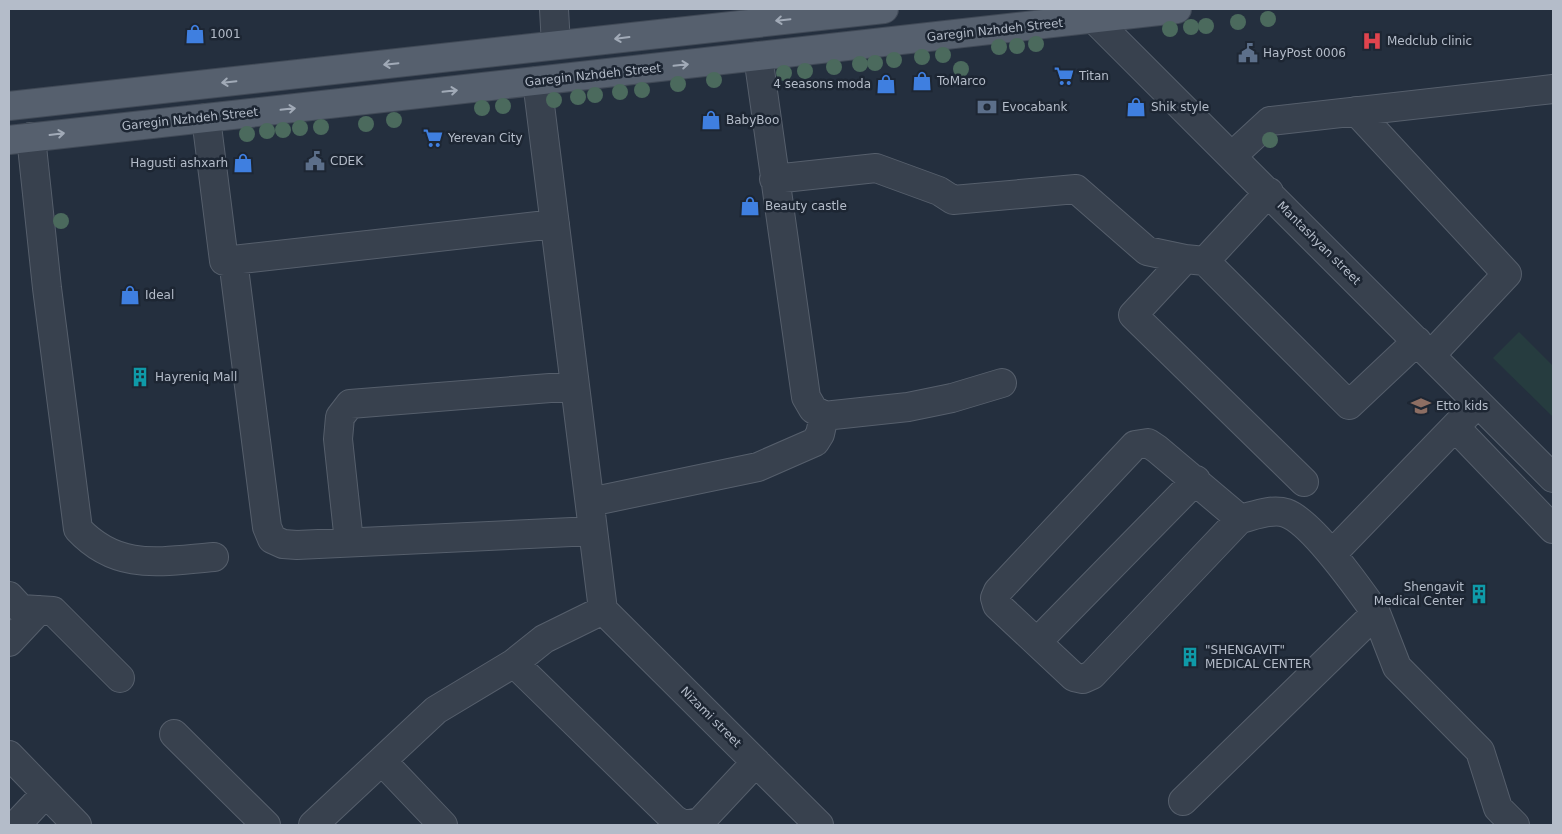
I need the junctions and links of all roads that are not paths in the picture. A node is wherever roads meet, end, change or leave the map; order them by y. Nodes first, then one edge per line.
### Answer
1 (554, 9) edge
2 (884, 9) edge
3 (1177, 9) edge
4 (1090, 14) edge
5 (556, 45) junction
6 (758, 56) junction
7 (537, 81) junction
8 (1553, 89) edge
9 (9, 106) edge
10 (1356, 111) junction
11 (206, 118) junction
12 (20, 139) edge
13 (1232, 156) junction
14 (774, 179) junction
15 (1269, 192) junction
16 (555, 224) junction
17 (233, 260) junction
18 (1195, 260) junction
19 (1424, 348) junction
20 (1002, 383) dead end
21 (575, 386) junction
22 (1478, 403) junction
23 (824, 416) junction
24 (1455, 427) junction
25 (1553, 478) edge
26 (1196, 480) junction
27 (1304, 482) dead end
28 (590, 502) junction
29 (1240, 519) junction
30 (1553, 529) edge
31 (594, 531) junction
32 (349, 542) junction
33 (1332, 554) junction
34 (214, 557) dead end
35 (9, 596) edge
36 (39, 610) junction
37 (604, 610) junction
38 (1376, 613) junction
39 (9, 642) edge
40 (1036, 642) junction
41 (514, 663) junction
42 (120, 678) dead end
43 (174, 734) dead end
44 (9, 756) edge
45 (382, 761) junction
46 (756, 762) junction
47 (46, 793) junction
48 (1183, 801) dead end
49 (16, 825) edge
50 (77, 825) edge
51 (266, 825) edge
52 (313, 825) edge
53 (443, 825) edge
54 (684, 825) edge
55 (819, 825) edge
56 (1515, 825) edge

1 - 5 street
2 -> 5 main road
3 - 4 main road, Garegin Nzhdeh Street
4 - 6 main road, Garegin Nzhdeh Street
4 - 13 street, Mantashyan street
5 -> 9 main road
7 -> 6 main road, Garegin Nzhdeh Street
6 - 14 street
11 -> 7 main road, Garegin Nzhdeh Street
7 - 16 street
8 - 10 street
10 - 13 street
10 - 19 street
12 -> 11 main road, Garegin Nzhdeh Street
11 - 17 street
12 - 34 street
13 - 15 street, Mantashyan street
14 - 18 street
14 - 23 street
15 - 18 street
15 - 19 street, Mantashyan street
16 - 17 street
16 - 21 street
17 - 32 street
18 - 19 street
18 - 27 street
19 - 22 street, Mantashyan street
20 - 23 street
21 - 28 street
21 - 32 street
22 - 24 street
22 - 25 street, Mantashyan street
23 - 28 street
24 - 30 street
24 - 33 street
26 - 29 street
26 - 40 street
26 - 40 street
28 - 31 street
29 - 33 street
29 - 40 street
31 - 32 street
31 - 37 street
33 - 38 street
35 - 36 street
36 - 39 street
36 - 42 street
37 - 41 street
37 - 46 street, Nizami street
38 - 48 street
38 - 56 street
41 - 45 street
41 - 54 street
43 - 51 street
44 - 47 street
45 - 52 street
45 - 53 street
46 - 54 street
46 - 55 street, Nizami street
47 - 49 street
47 - 50 street

